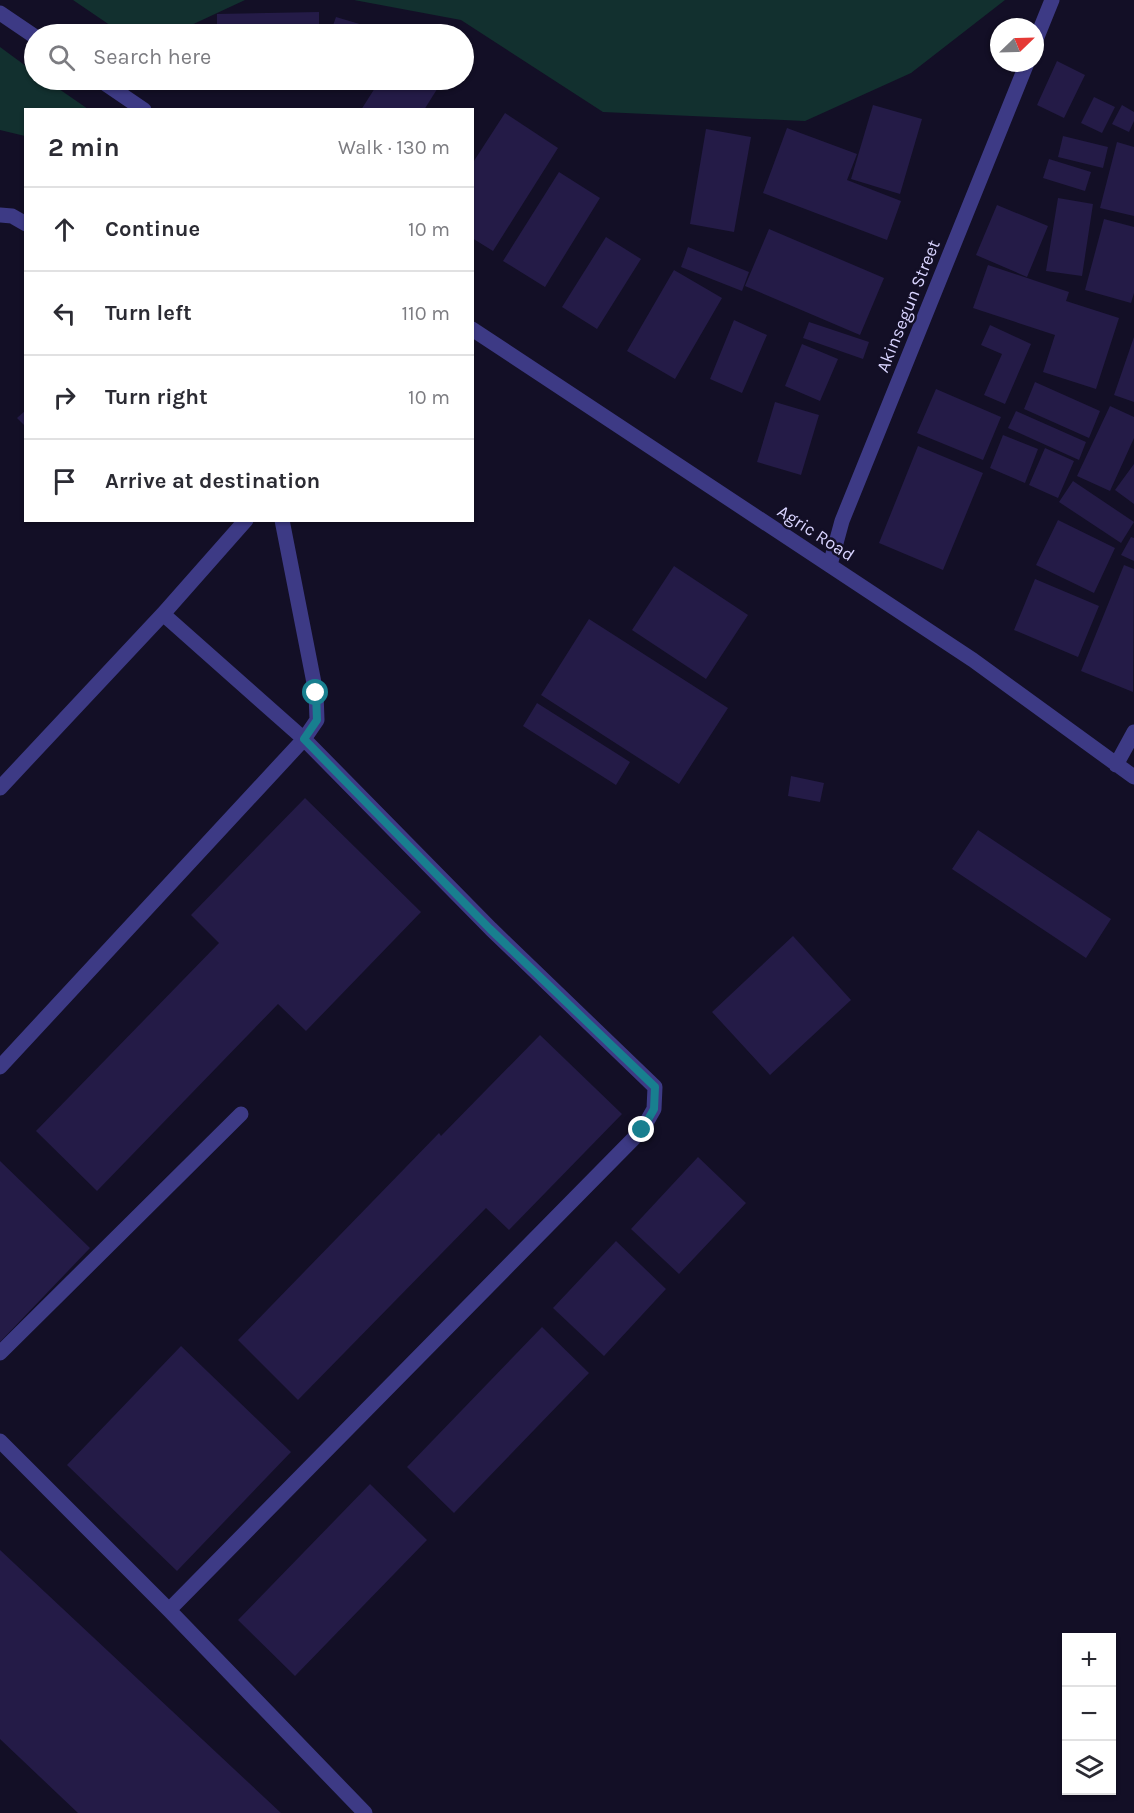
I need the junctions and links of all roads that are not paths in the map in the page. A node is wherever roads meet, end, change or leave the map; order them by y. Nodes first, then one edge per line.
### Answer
1 (1052, 0) edge
2 (0, 13) edge
3 (1044, 20) edge
4 (24, 29) edge
5 (1023, 72) edge
6 (115, 90) edge
7 (141, 108) edge
8 (0, 214) edge
9 (24, 223) edge
10 (474, 329) edge
11 (244, 522) edge
12 (282, 522) edge
13 (830, 565) junction
14 (163, 614) junction
15 (1134, 732) edge
16 (304, 739) junction
17 (1116, 765) junction
18 (1134, 777) edge
19 (0, 788) edge
20 (0, 1067) edge
21 (241, 1114) dead end
22 (0, 1353) edge
23 (0, 1441) edge
24 (169, 1610) junction
25 (365, 1813) edge

1 - 3 street
2 - 4 street
5 - 13 street, Akinsegun Street
6 - 7 street
8 - 9 street
10 - 13 street, Agric Road
11 - 14 street
12 - 16 street
13 - 17 street, Agric Road
14 - 16 street
14 - 19 street
15 - 17 street
16 - 20 street
16 - 24 street
17 - 18 street, Agric Road
21 - 22 street
23 - 24 street
24 - 25 street

